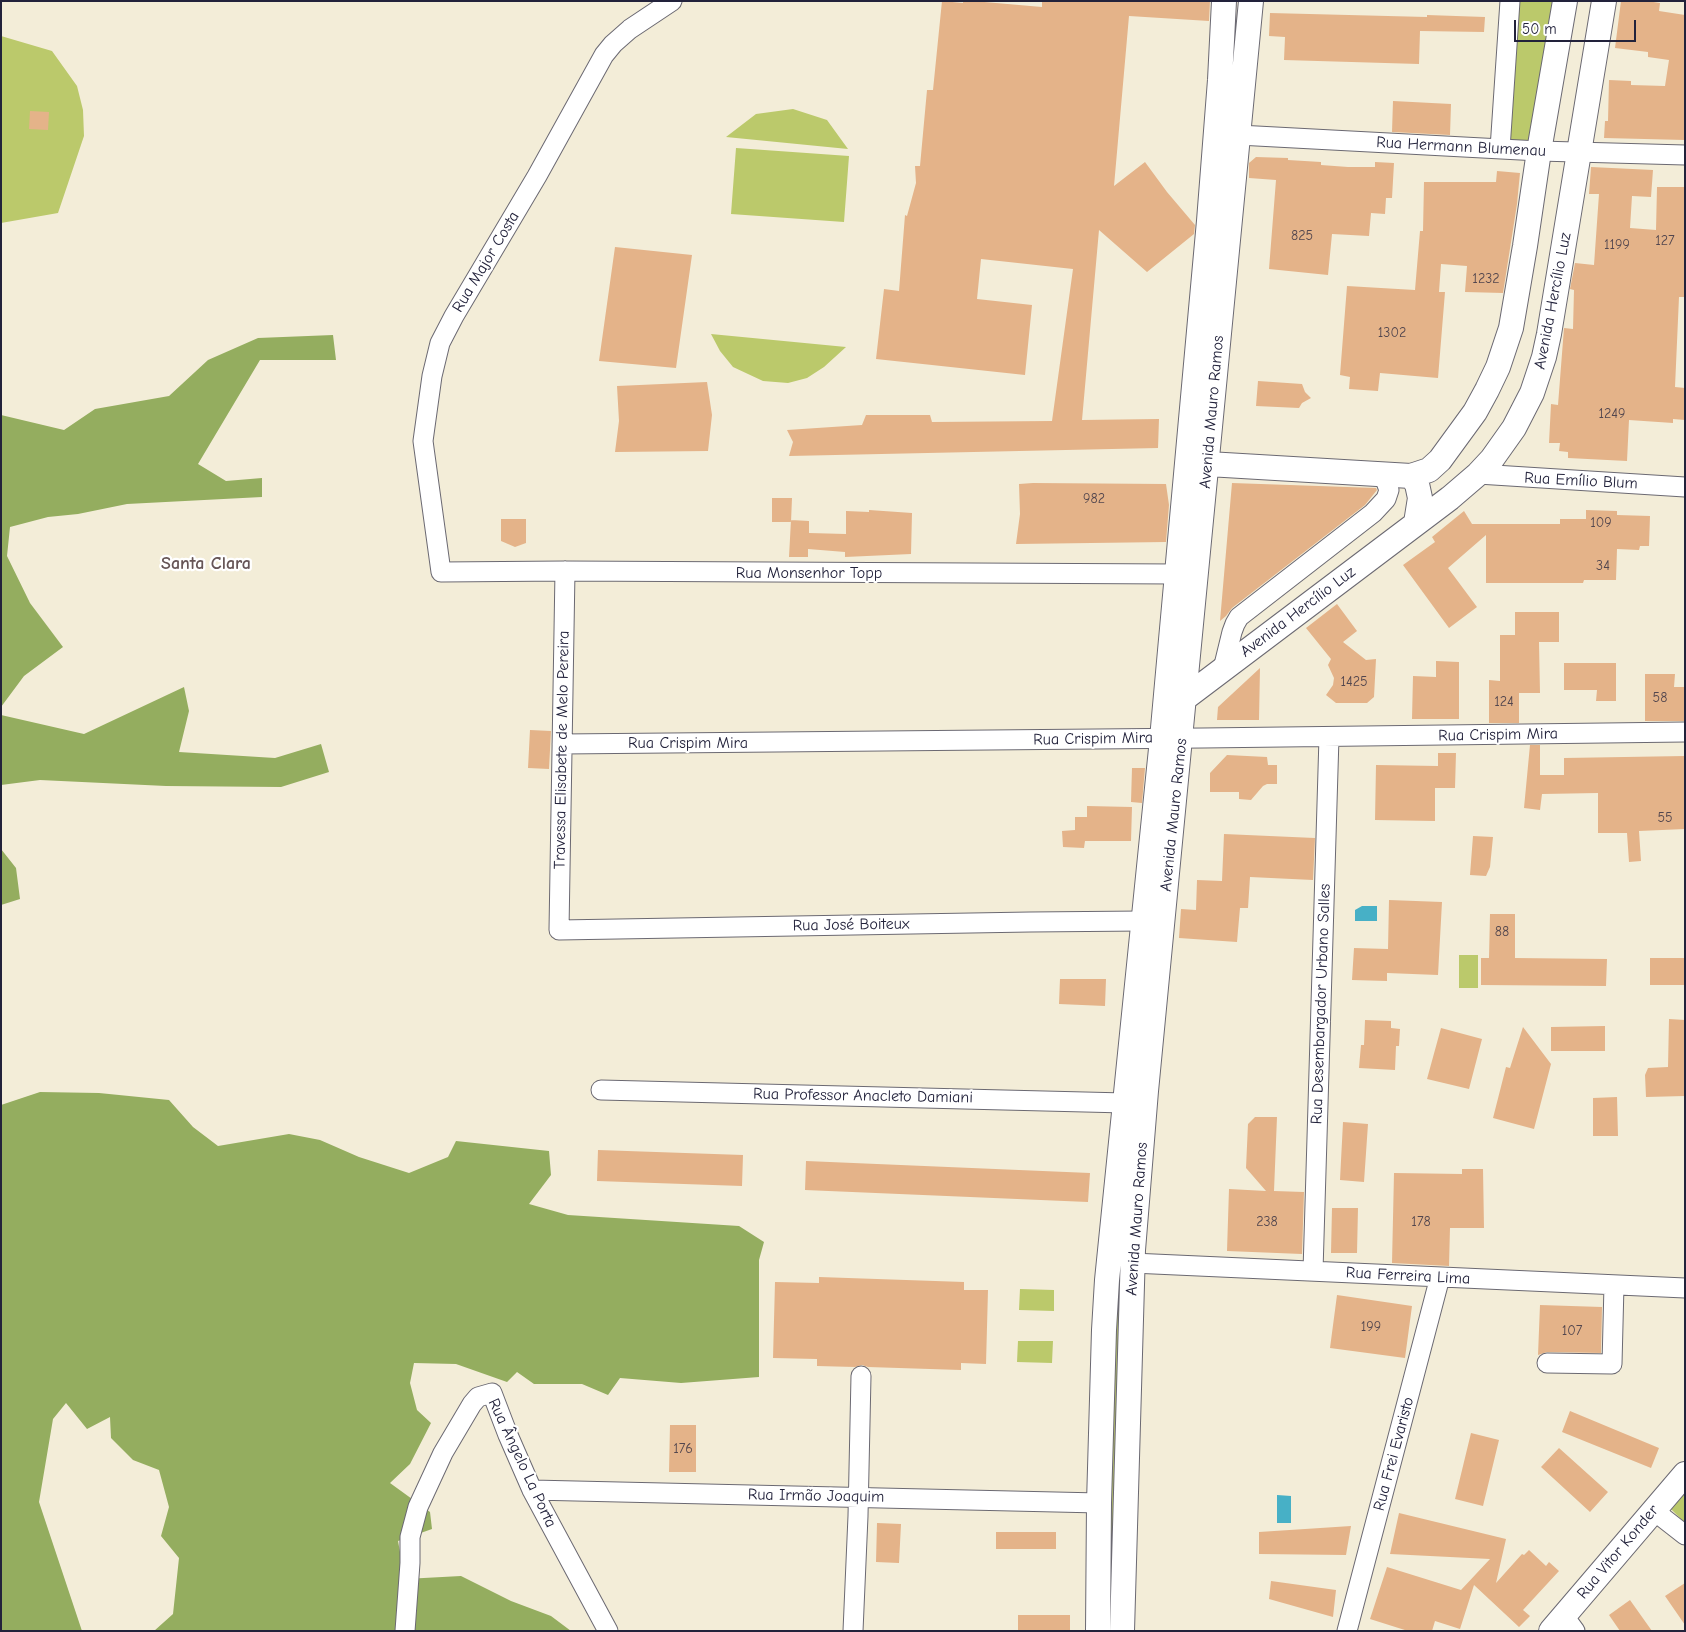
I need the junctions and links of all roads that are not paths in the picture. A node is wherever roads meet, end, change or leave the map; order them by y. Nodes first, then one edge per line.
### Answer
1 (672, 1) edge
2 (1224, 1) edge
3 (1251, 1) edge
4 (1510, 1) edge
5 (1565, 1) edge
6 (1604, 1) edge
7 (1227, 135) junction
8 (1500, 149) junction
9 (1539, 151) junction
10 (1580, 153) junction
11 (1685, 155) edge
12 (1440, 460) junction
13 (1197, 464) junction
14 (1383, 474) junction
15 (1478, 474) junction
16 (1411, 476) junction
17 (1685, 487) edge
18 (1416, 523) junction
19 (565, 571) junction
20 (441, 572) joint
21 (1177, 574) junction
22 (1223, 669) junction
23 (1176, 691) junction
24 (1685, 732) edge
25 (1329, 736) junction
26 (1172, 739) junction
27 (562, 744) junction
28 (1143, 921) junction
29 (559, 930) joint
30 (601, 1090) dead end
31 (1125, 1103) junction
32 (1120, 1263) junction
33 (1313, 1271) junction
34 (1440, 1277) junction
35 (1614, 1285) junction
36 (1685, 1288) edge
37 (1548, 1363) dead end
38 (862, 1376) dead end
39 (1685, 1474) edge
40 (532, 1490) junction
41 (859, 1497) junction
42 (1099, 1502) junction
43 (1654, 1510) junction
44 (1685, 1535) edge
45 (1563, 1626) edge
46 (406, 1631) edge
47 (608, 1631) edge
48 (853, 1631) edge
49 (1098, 1631) edge
50 (1122, 1631) edge
51 (1347, 1631) edge

1 - 20 street, Rua Major Costa
2 - 7 main road, Avenida Mauro Ramos
3 - 7 main road, Avenida Mauro Ramos
4 - 8 street
5 - 9 main road
6 - 10 main road, Avenida Hercílio Luz
7 - 8 street, Rua Hermann Blumenau
7 - 13 main road, Avenida Mauro Ramos
8 - 9 street, Rua Hermann Blumenau
9 - 10 street, Rua Hermann Blumenau
9 - 12 main road
10 - 11 street, Rua Hermann Blumenau
10 - 15 main road, Avenida Hercílio Luz
12 - 15 main road
12 - 16 main road
13 - 14 main road
13 - 21 main road, Avenida Mauro Ramos
13 - 23 main road, Avenida Mauro Ramos
14 - 16 main road
14 - 22 street, Avenida Hercílio Luz
15 - 17 street, Rua Emílio Blum
15 - 18 main road, Avenida Hercílio Luz
16 - 18 main road
18 - 22 main road, Avenida Hercílio Luz
19 - 20 street, Rua Monsenhor Topp
19 - 21 street, Rua Monsenhor Topp
19 - 27 street, Travessa Elisabete de Melo Pereira
21 - 23 main road, Avenida Mauro Ramos
22 - 23 main road, Avenida Hercílio Luz
23 - 26 main road, Avenida Mauro Ramos
24 - 25 street, Rua Crispim Mira
25 - 26 street, Rua Crispim Mira
25 - 33 street, Rua Desembargador Urbano Salles
26 - 27 street, Rua Crispim Mira
26 - 28 main road, Avenida Mauro Ramos
26 - 32 main road, Avenida Mauro Ramos
27 - 29 street, Travessa Elisabete de Melo Pereira
28 - 29 street, Rua José Boiteux
28 - 31 main road, Avenida Mauro Ramos
30 - 31 street, Rua Professor Anacleto Damiani
31 - 32 main road, Avenida Mauro Ramos
32 - 33 street, Rua Ferreira Lima
32 - 42 main road, Avenida Mauro Ramos
32 - 50 main road, Avenida Mauro Ramos
33 - 34 street, Rua Ferreira Lima
34 - 35 street, Rua Ferreira Lima
34 - 51 street, Rua Frei Evaristo
35 - 36 street, Rua Ferreira Lima
35 - 37 street
38 - 41 street
39 - 43 main road, Rua Vitor Konder
40 - 41 street, Rua Irmão Joaquim
40 - 46 street, Rua Ângelo La Porta
40 - 47 street, Rua Ângelo La Porta
41 - 42 street, Rua Irmão Joaquim
41 - 48 street
42 - 49 main road, Avenida Mauro Ramos
43 - 44 street
43 - 45 main road, Rua Vitor Konder

